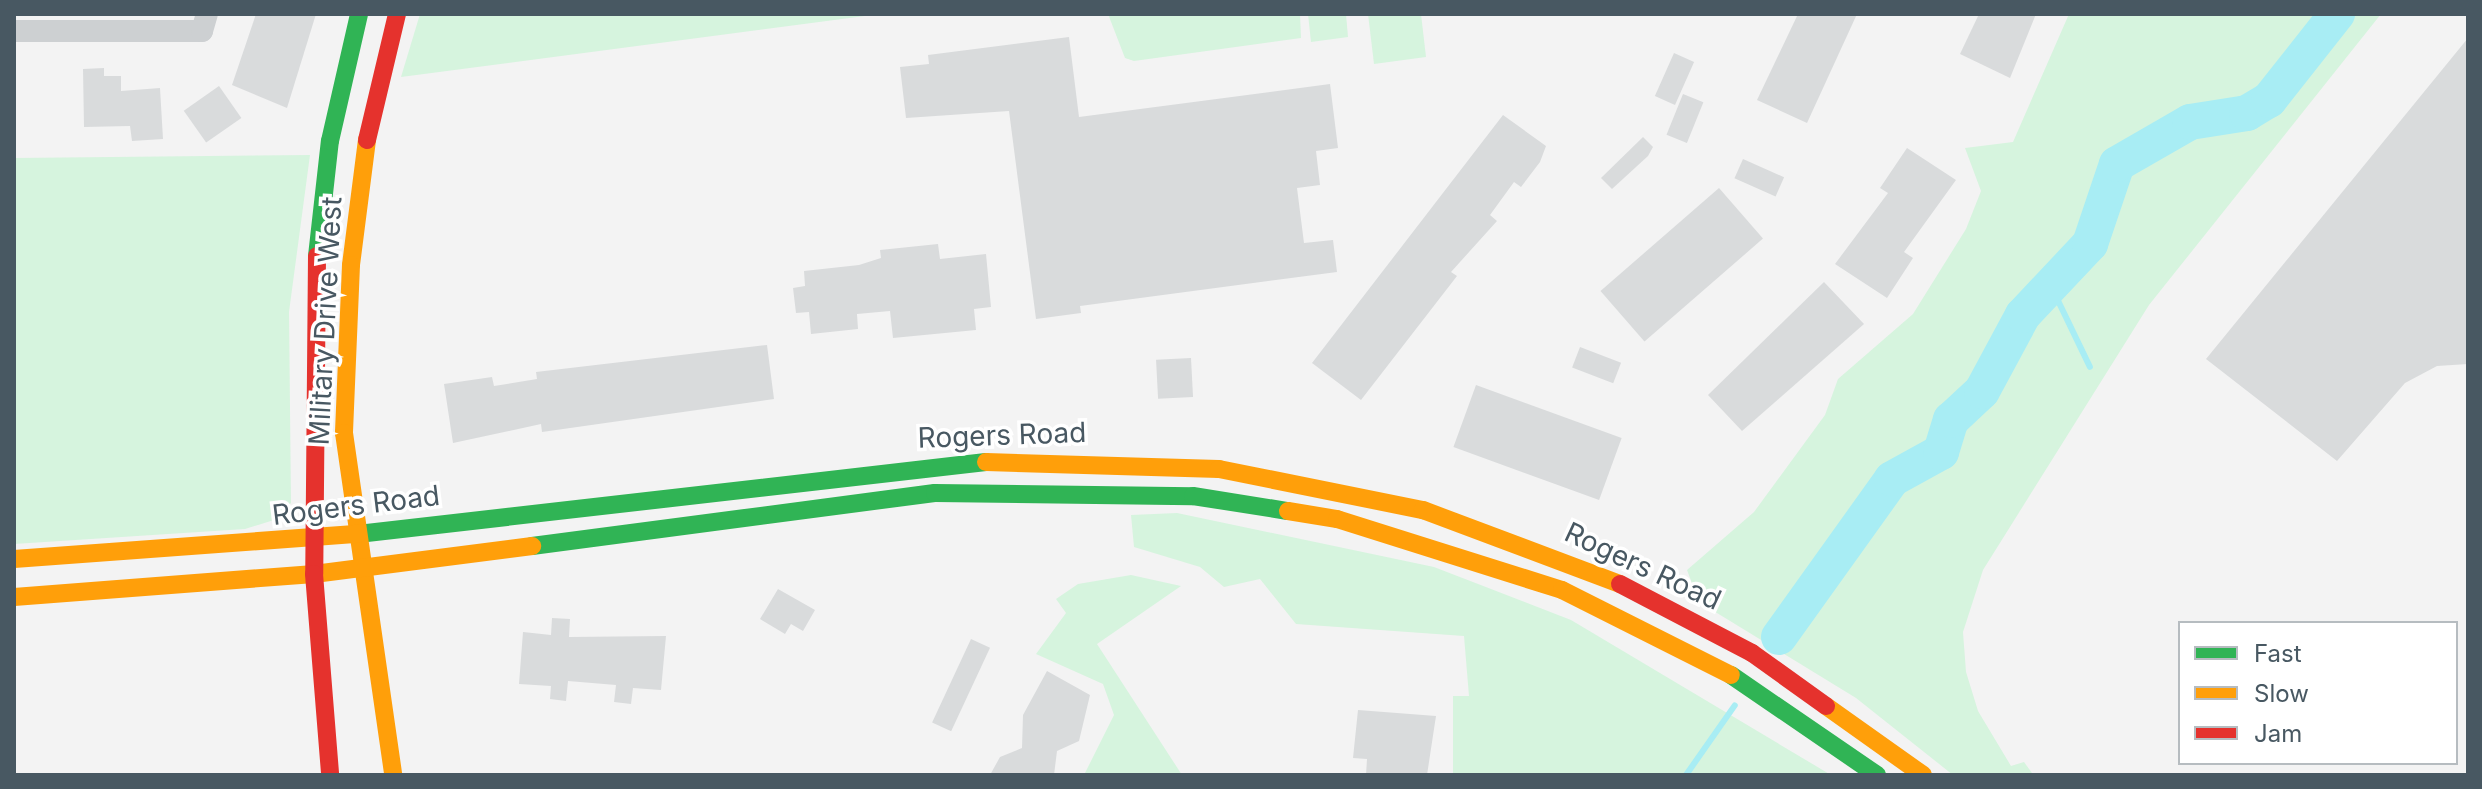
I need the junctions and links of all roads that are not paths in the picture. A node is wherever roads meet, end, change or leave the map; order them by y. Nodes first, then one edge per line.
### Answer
1 (359, 14) edge
2 (397, 14) edge
3 (205, 22) edge
4 (14, 31) edge
5 (356, 534) junction
6 (313, 539) junction
7 (14, 559) edge
8 (362, 567) junction
9 (314, 574) junction
10 (14, 597) edge
11 (330, 775) edge
12 (393, 775) edge
13 (1877, 775) edge
14 (1923, 775) edge

1 - 6 main road, Military Drive West
2 - 5 main road, Military Drive West
3 - 4 street
5 - 6 main road, Rogers Road
5 - 8 main road, Military Drive West
5 - 14 main road, Rogers Road
6 - 7 main road, Rogers Road
6 - 9 main road, Military Drive West
8 - 9 main road, Rogers Road
8 - 12 main road, Military Drive West
8 - 13 main road, Rogers Road
9 - 10 main road, Rogers Road
9 - 11 main road, Military Drive West

